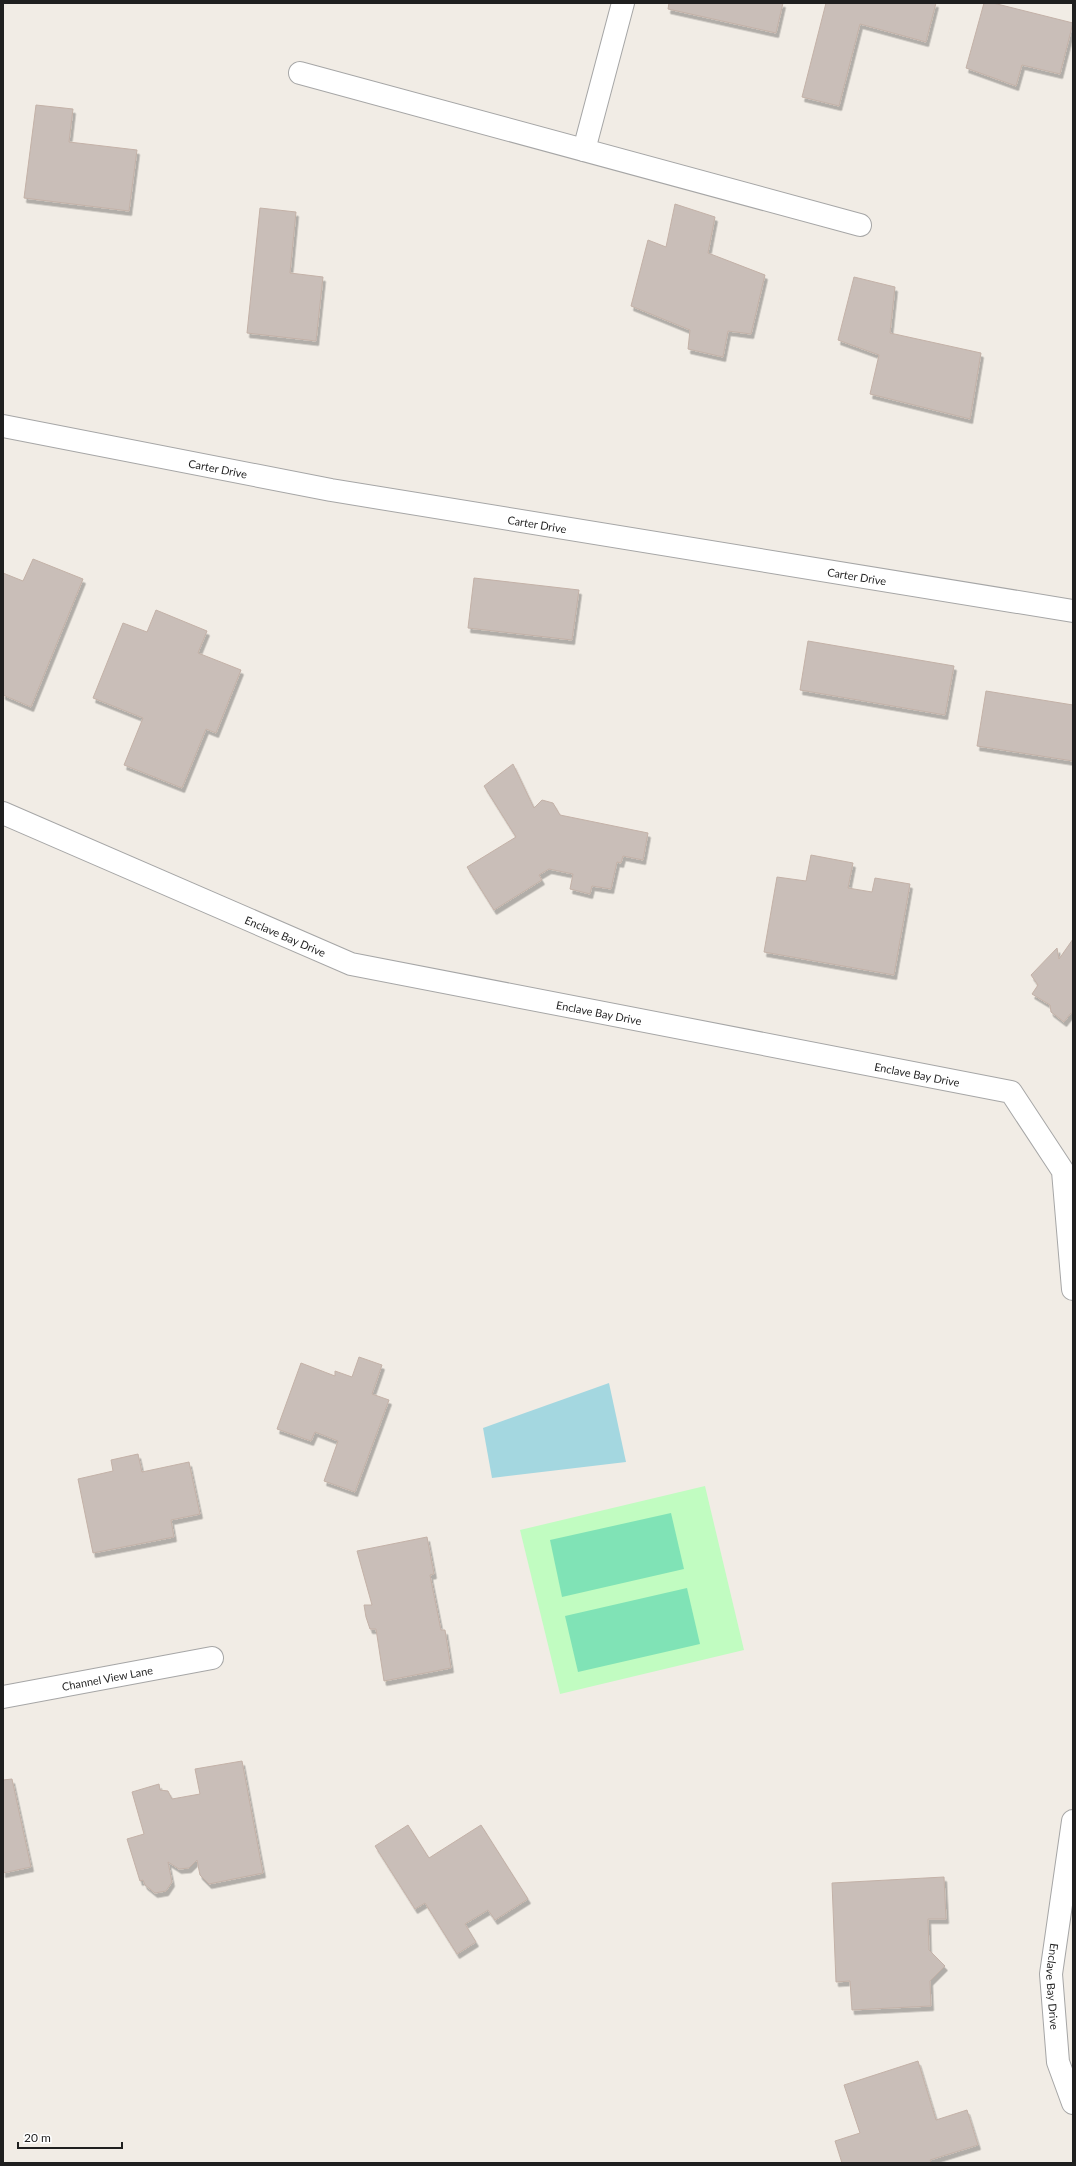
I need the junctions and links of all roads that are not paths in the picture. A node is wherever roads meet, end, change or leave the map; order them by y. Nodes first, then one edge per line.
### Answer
1 (623, 3) edge
2 (300, 73) dead end
3 (584, 150) junction
4 (860, 225) dead end
5 (3, 426) edge
6 (1073, 611) edge
7 (3, 813) edge
8 (1073, 1289) edge
9 (212, 1658) dead end
10 (3, 1697) edge
11 (1073, 1821) edge
12 (1073, 2104) edge

1 - 3 street
2 - 3 street
3 - 4 street
5 - 6 street, Carter Drive
7 - 8 street, Enclave Bay Drive
9 - 10 street, Channel View Lane
11 - 12 street, Enclave Bay Drive

